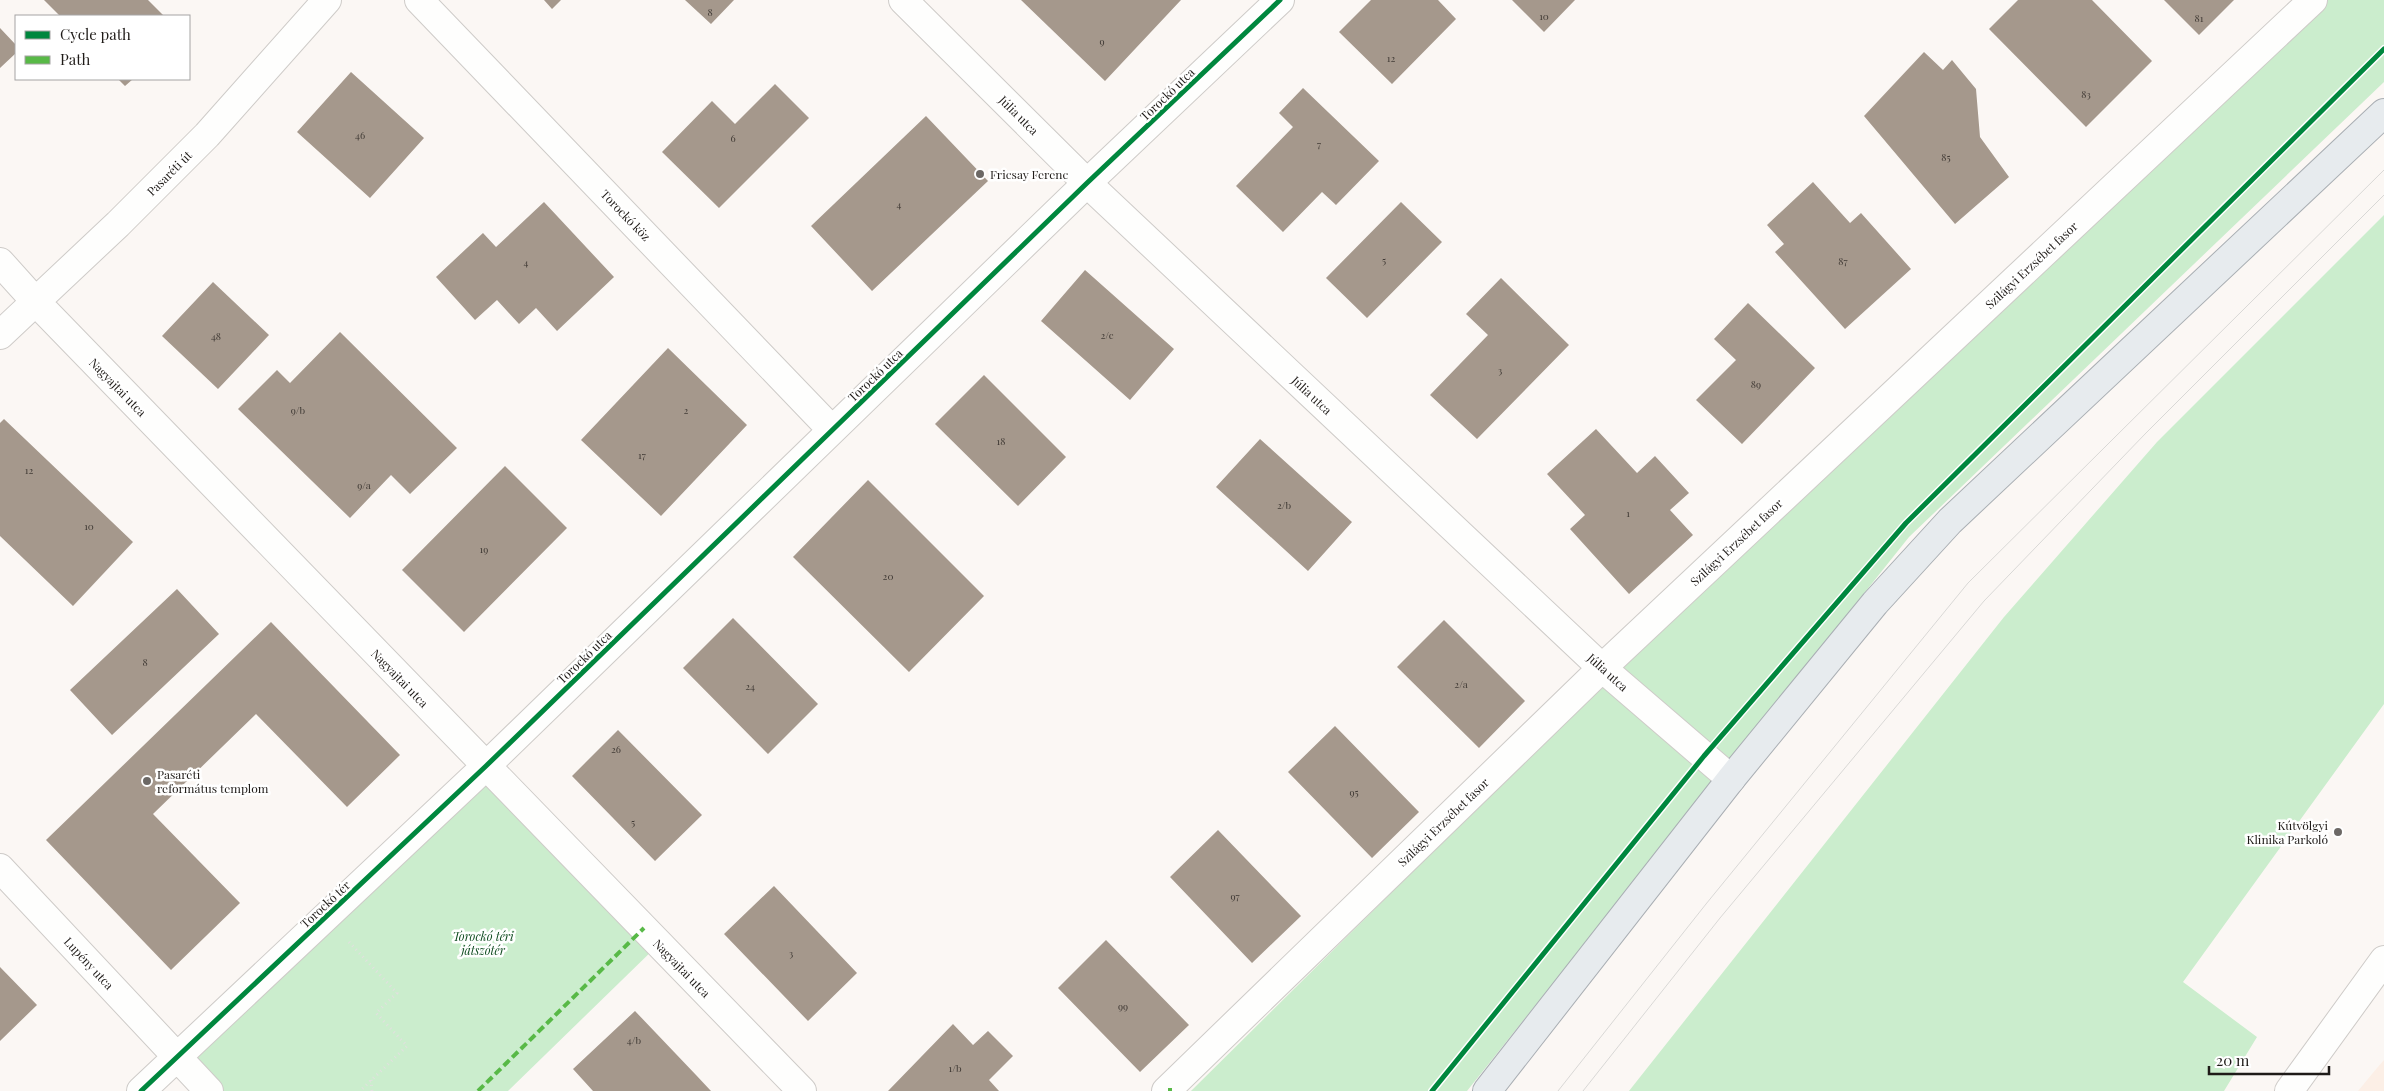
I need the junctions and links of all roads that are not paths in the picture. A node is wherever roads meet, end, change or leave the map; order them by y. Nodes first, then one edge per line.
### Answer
1 (328, 0) edge
2 (419, 0) edge
3 (903, 0) edge
4 (1280, 0) edge
5 (2314, 0) edge
6 (2384, 113) edge
7 (1088, 183) junction
8 (0, 262) edge
9 (36, 302) junction
10 (0, 335) edge
11 (832, 430) junction
12 (1602, 668) junction
13 (486, 766) junction
14 (1731, 779) junction
15 (0, 868) edge
16 (2384, 960) edge
17 (179, 1057) junction
18 (141, 1091) edge
19 (210, 1091) edge
20 (802, 1091) edge
21 (1166, 1091) edge
22 (1487, 1091) edge
23 (2289, 1091) edge

1 - 9 street, Pasaréti út
2 - 11 street, Torockó köz
3 - 7 street, Júlia utca
4 - 7 street, Torockó utca
5 - 12 street, Szilágyi Erzsébet fasor
6 - 14 main road
7 - 11 street, Torockó utca
7 - 12 street, Júlia utca
8 - 9 street, Nagyajtai utca
9 - 10 street, Pasaréti út
9 - 13 street, Nagyajtai utca
11 - 13 street, Torockó utca
12 - 14 street, Júlia utca
12 - 21 street, Szilágyi Erzsébet fasor
13 - 17 street, Torockó tér
13 - 20 street, Nagyajtai utca
14 - 22 main road
15 - 17 street, Lupény utca
16 - 23 street
17 - 18 street
17 - 19 street

